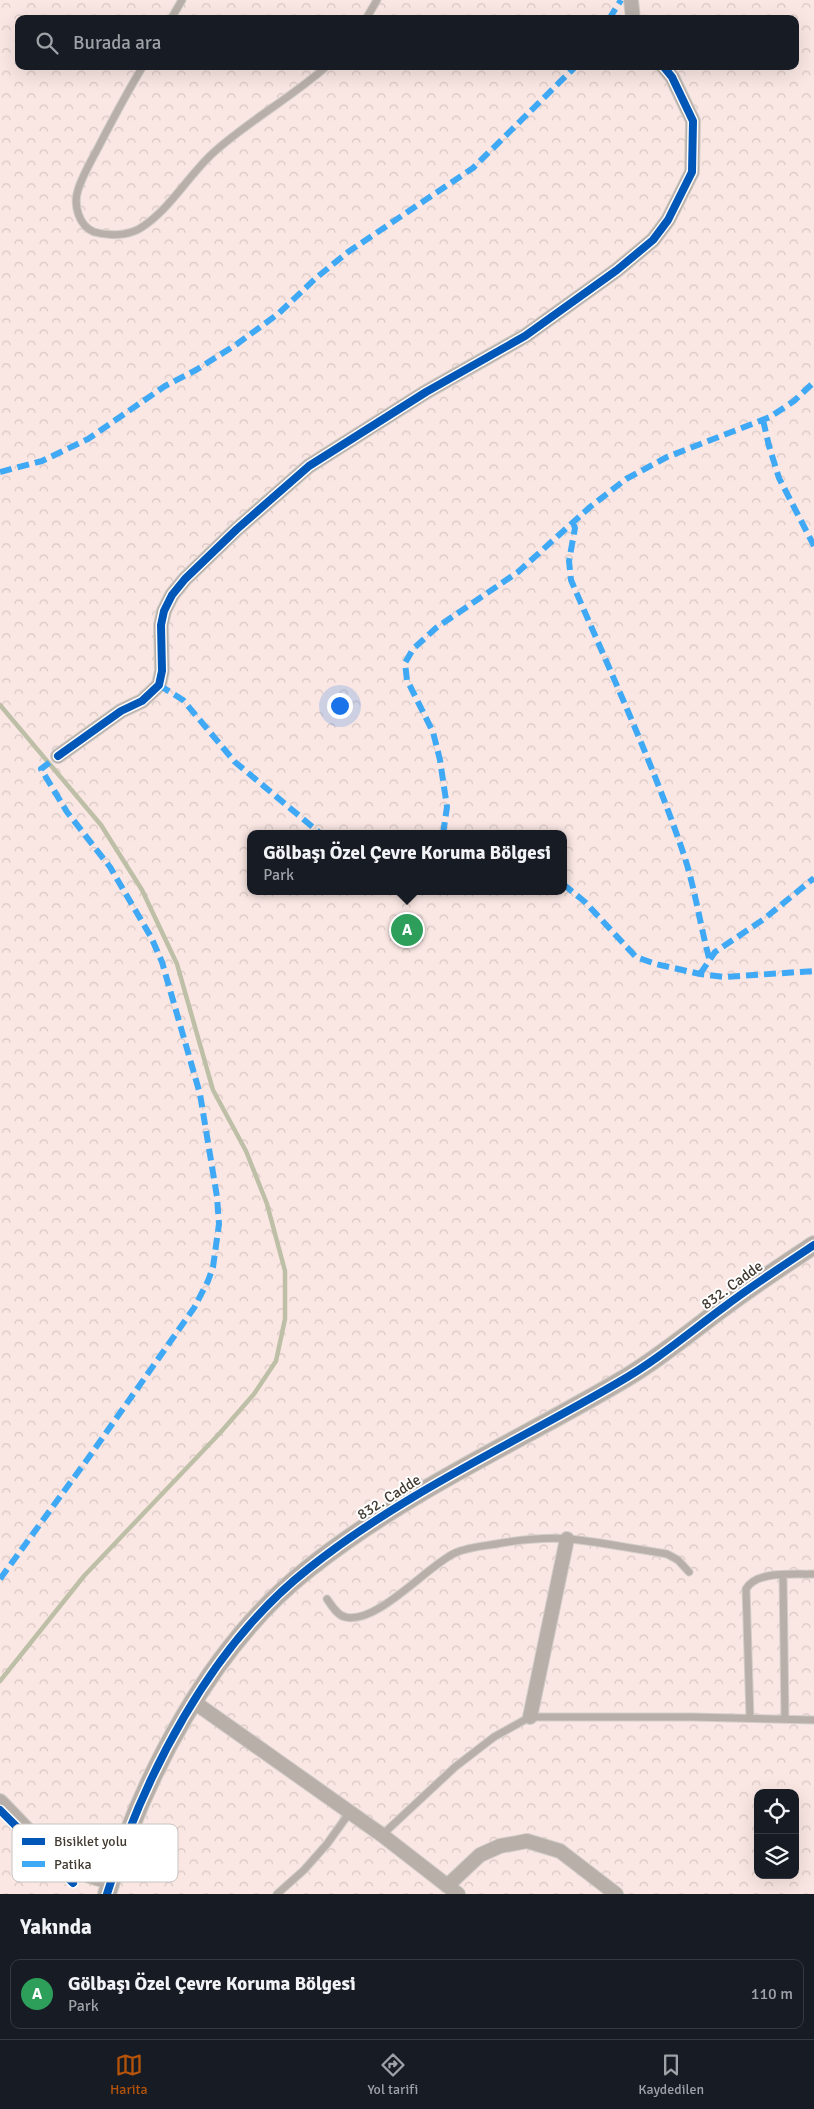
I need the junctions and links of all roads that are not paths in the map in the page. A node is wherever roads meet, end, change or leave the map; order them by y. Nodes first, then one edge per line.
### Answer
1 (182, 0) edge
2 (377, 0) edge
3 (632, 0) edge
4 (173, 15) edge
5 (368, 15) edge
6 (633, 15) edge
7 (141, 70) edge
8 (322, 70) edge
9 (666, 70) edge
10 (58, 756) dead end
11 (814, 1245) edge
12 (567, 1539) junction
13 (689, 1572) dead end
14 (814, 1574) edge
15 (783, 1576) junction
16 (327, 1599) dead end
17 (194, 1702) junction
18 (530, 1717) junction
19 (750, 1718) junction
20 (785, 1719) junction
21 (814, 1720) edge
22 (0, 1801) edge
23 (350, 1812) junction
24 (24, 1824) edge
25 (132, 1824) edge
26 (382, 1835) junction
27 (453, 1890) edge
28 (280, 1892) edge
29 (616, 1894) edge

1 - 4 lane
2 - 5 lane
3 - 6 street
7 - 8 lane
9 - 10 street
11 - 17 street, 832. Cadde
12 - 13 lane
12 - 16 lane
12 - 18 street
14 - 15 lane
15 - 19 lane
15 - 20 lane
17 - 23 street
17 - 25 street, 832. Cadde
18 - 19 lane
18 - 26 lane
19 - 20 lane
20 - 21 lane
22 - 24 street
23 - 26 street
23 - 28 lane
26 - 27 street
27 - 29 street

